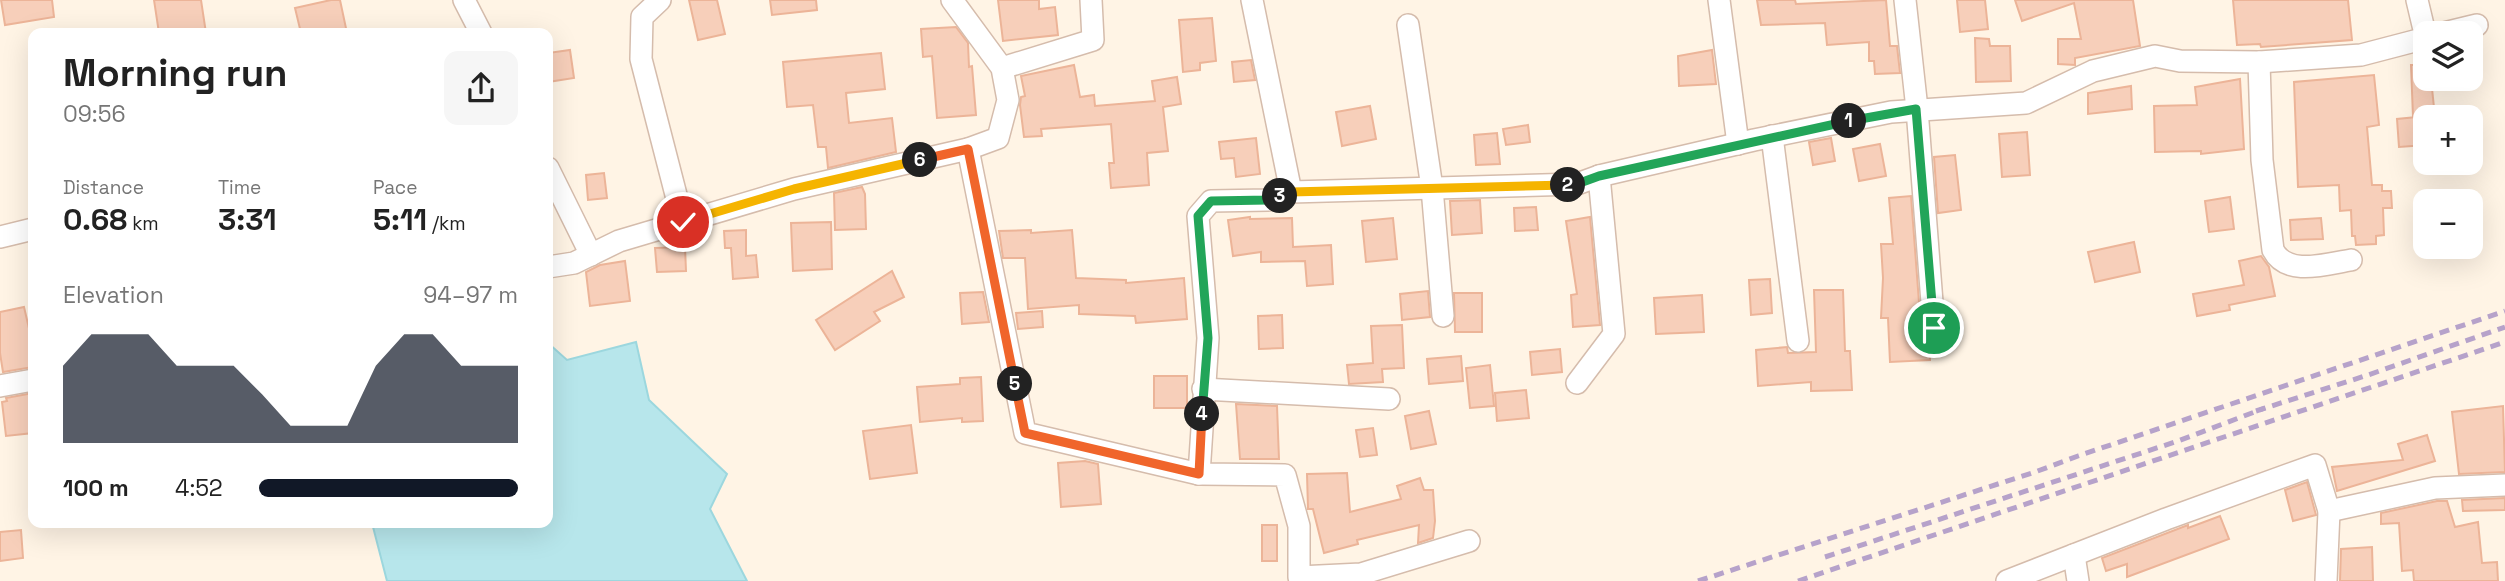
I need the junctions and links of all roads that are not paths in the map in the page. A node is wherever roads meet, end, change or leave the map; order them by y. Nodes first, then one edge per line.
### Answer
1 (464, 0) edge
2 (660, 0) edge
3 (952, 0) edge
4 (1091, 0) edge
5 (1252, 0) edge
6 (1719, 0) edge
7 (1905, 0) edge
8 (2417, 0) edge
9 (2422, 21) edge
10 (1408, 26) dead end
11 (478, 28) edge
12 (2413, 41) edge
13 (2259, 62) junction
14 (1002, 68) junction
15 (1916, 109) junction
16 (1773, 136) junction
17 (1738, 144) junction
18 (968, 149) junction
19 (1599, 176) junction
20 (553, 178) edge
21 (1432, 188) junction
22 (1291, 192) junction
23 (683, 222) junction
24 (28, 230) edge
25 (0, 237) edge
26 (591, 255) junction
27 (2351, 260) dead end
28 (553, 266) edge
29 (1443, 316) dead end
30 (1934, 328) dead end
31 (1798, 341) dead end
32 (28, 381) edge
33 (1577, 383) dead end
34 (0, 386) edge
35 (1203, 389) junction
36 (1389, 399) dead end
37 (1199, 474) junction
38 (2505, 485) edge
39 (2329, 511) junction
40 (1469, 541) dead end
41 (2074, 555) junction
42 (2007, 581) edge
43 (2078, 581) edge
44 (2326, 581) edge

1 - 11 street
2 - 23 street
3 - 14 street
4 - 14 street
5 - 22 street
6 - 17 street
7 - 15 street
8 - 9 street
10 - 21 street
12 - 13 street
13 - 15 street
13 - 27 street
14 - 18 street
15 - 16 street
15 - 30 street
16 - 17 street
16 - 31 street
17 - 19 street
18 - 23 street
18 - 37 street
19 - 21 street
19 - 33 street
20 - 26 street
21 - 22 street
21 - 29 street
22 - 35 street
23 - 26 street
24 - 25 street
26 - 28 street
32 - 34 street
35 - 36 street
35 - 37 street
37 - 40 street
38 - 39 street
39 - 41 street
39 - 44 street
41 - 42 street
41 - 43 street

